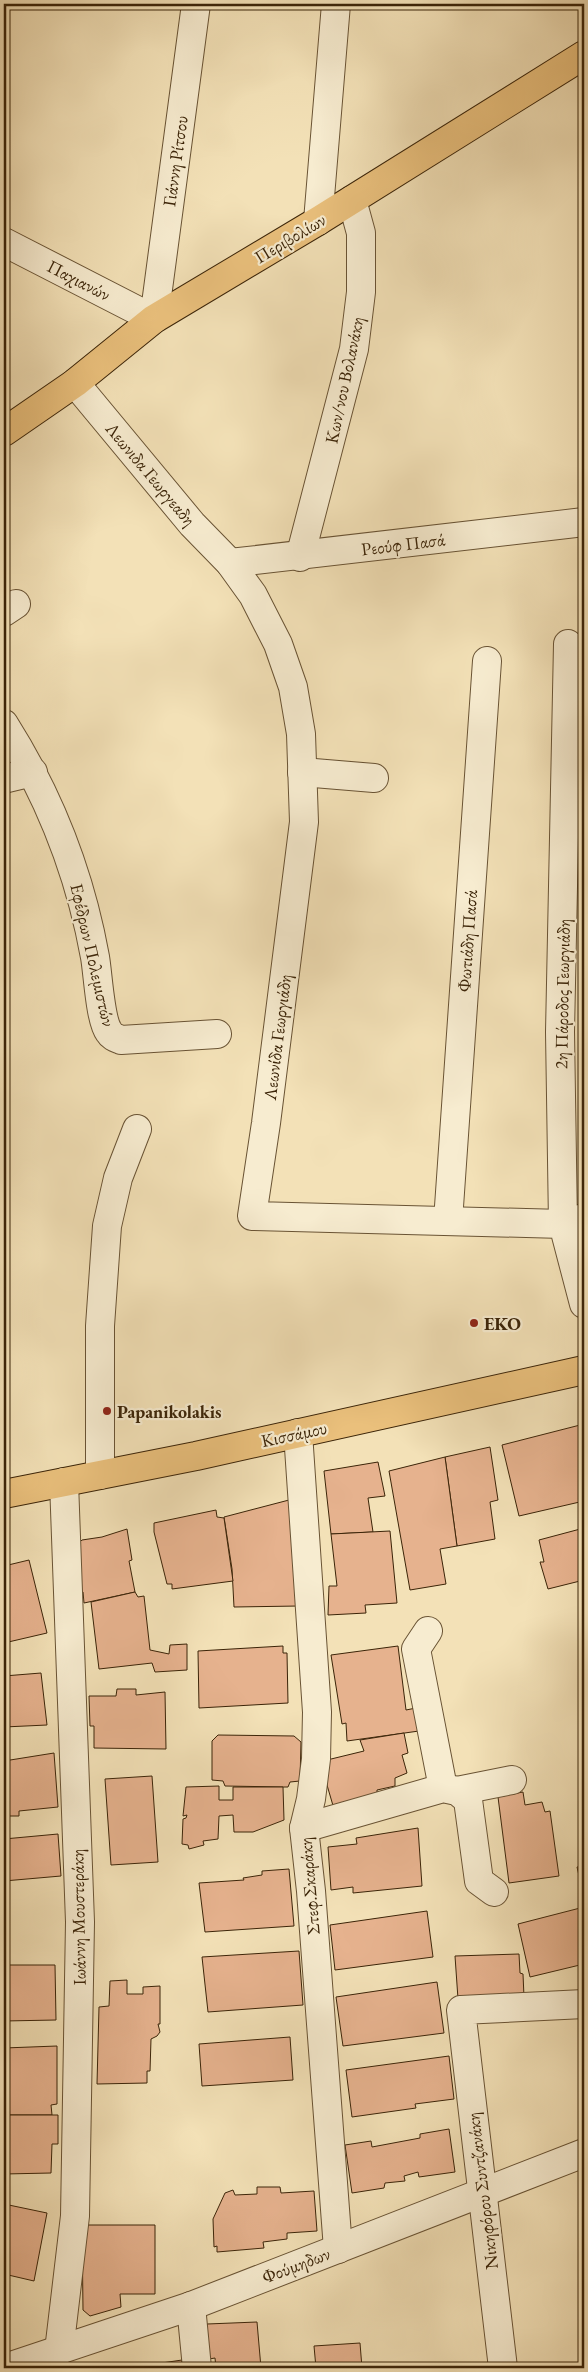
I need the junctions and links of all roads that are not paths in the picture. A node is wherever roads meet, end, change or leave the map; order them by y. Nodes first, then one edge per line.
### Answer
1 (196, 4) edge
2 (336, 4) edge
3 (584, 55) edge
4 (352, 200) junction
5 (318, 221) junction
6 (4, 242) edge
7 (154, 319) junction
8 (75, 383) junction
9 (4, 432) edge
10 (580, 522) edge
11 (300, 557) junction
12 (230, 563) junction
13 (568, 644) dead end
14 (486, 661) dead end
15 (4, 724) edge
16 (33, 772) junction
17 (374, 778) dead end
18 (4, 779) edge
19 (303, 785) junction
20 (217, 1034) dead end
21 (137, 1129) dead end
22 (448, 1221) junction
23 (574, 1221) edge
24 (584, 1304) edge
25 (584, 1370) edge
26 (298, 1433) junction
27 (100, 1474) junction
28 (64, 1482) junction
29 (4, 1494) edge
30 (428, 1631) dead end
31 (512, 1780) dead end
32 (450, 1790) junction
33 (304, 1828) junction
34 (494, 1892) dead end
35 (584, 2004) edge
36 (584, 2153) edge
37 (482, 2192) junction
38 (338, 2249) junction
39 (191, 2306) junction
40 (59, 2351) junction
41 (5, 2368) edge
42 (197, 2368) edge
43 (503, 2368) edge

1 - 7 street, Γιάννη Ρίτσου
2 - 5 street
3 - 4 main road, Περιβολίων
4 - 5 main road, Περιβολίων
4 - 11 street, Κων/νου Βολανάκη
5 - 7 main road, Περιβολίων
6 - 7 street, Παχιανών
7 - 8 main road, Περιβολίων
8 - 9 main road, Περιβολίων
8 - 12 street, Λεωνιδα Γεωργεαδη
10 - 11 street, Ρεούφ Πασά
11 - 12 street, Ρεούφ Πασά
12 - 19 street, Λεωνίδα Γεωργιάδη
13 - 23 street, 2η Πάροδος Γεωργιάδη
14 - 22 street, Φωτιάδη Πασά
15 - 16 street, Εφέδρων Πολεμιστών
16 - 18 street
16 - 20 street, Εφέδρων Πολεμιστών
17 - 19 street
19 - 22 street, Λεωνίδα Γεωργιάδη
21 - 27 street
22 - 23 street, Λεωνίδα Γεωργιάδη
23 - 24 street
25 - 26 main road, Κισσάμου
26 - 27 main road, Κισσάμου
26 - 33 street, Στεφ.Σκαράκη
27 - 28 main road, Κισσάμου
28 - 29 main road, Κισσάμου
28 - 40 street, Ιωάννη Μουστεράκη
30 - 32 street
31 - 32 street
32 - 33 street
32 - 34 street
33 - 38 street, Στεφ.Σκαράκη
35 - 37 street, Νικηφόρου Συντζανάκη
36 - 37 street, Φούμηδων
37 - 38 street, Φούμηδων
37 - 43 street, Νικηφόρου Συντζανάκη
38 - 39 street, Φούμηδων
39 - 40 street, Φούμηδων
39 - 42 street
40 - 41 street, Φούμηδων

